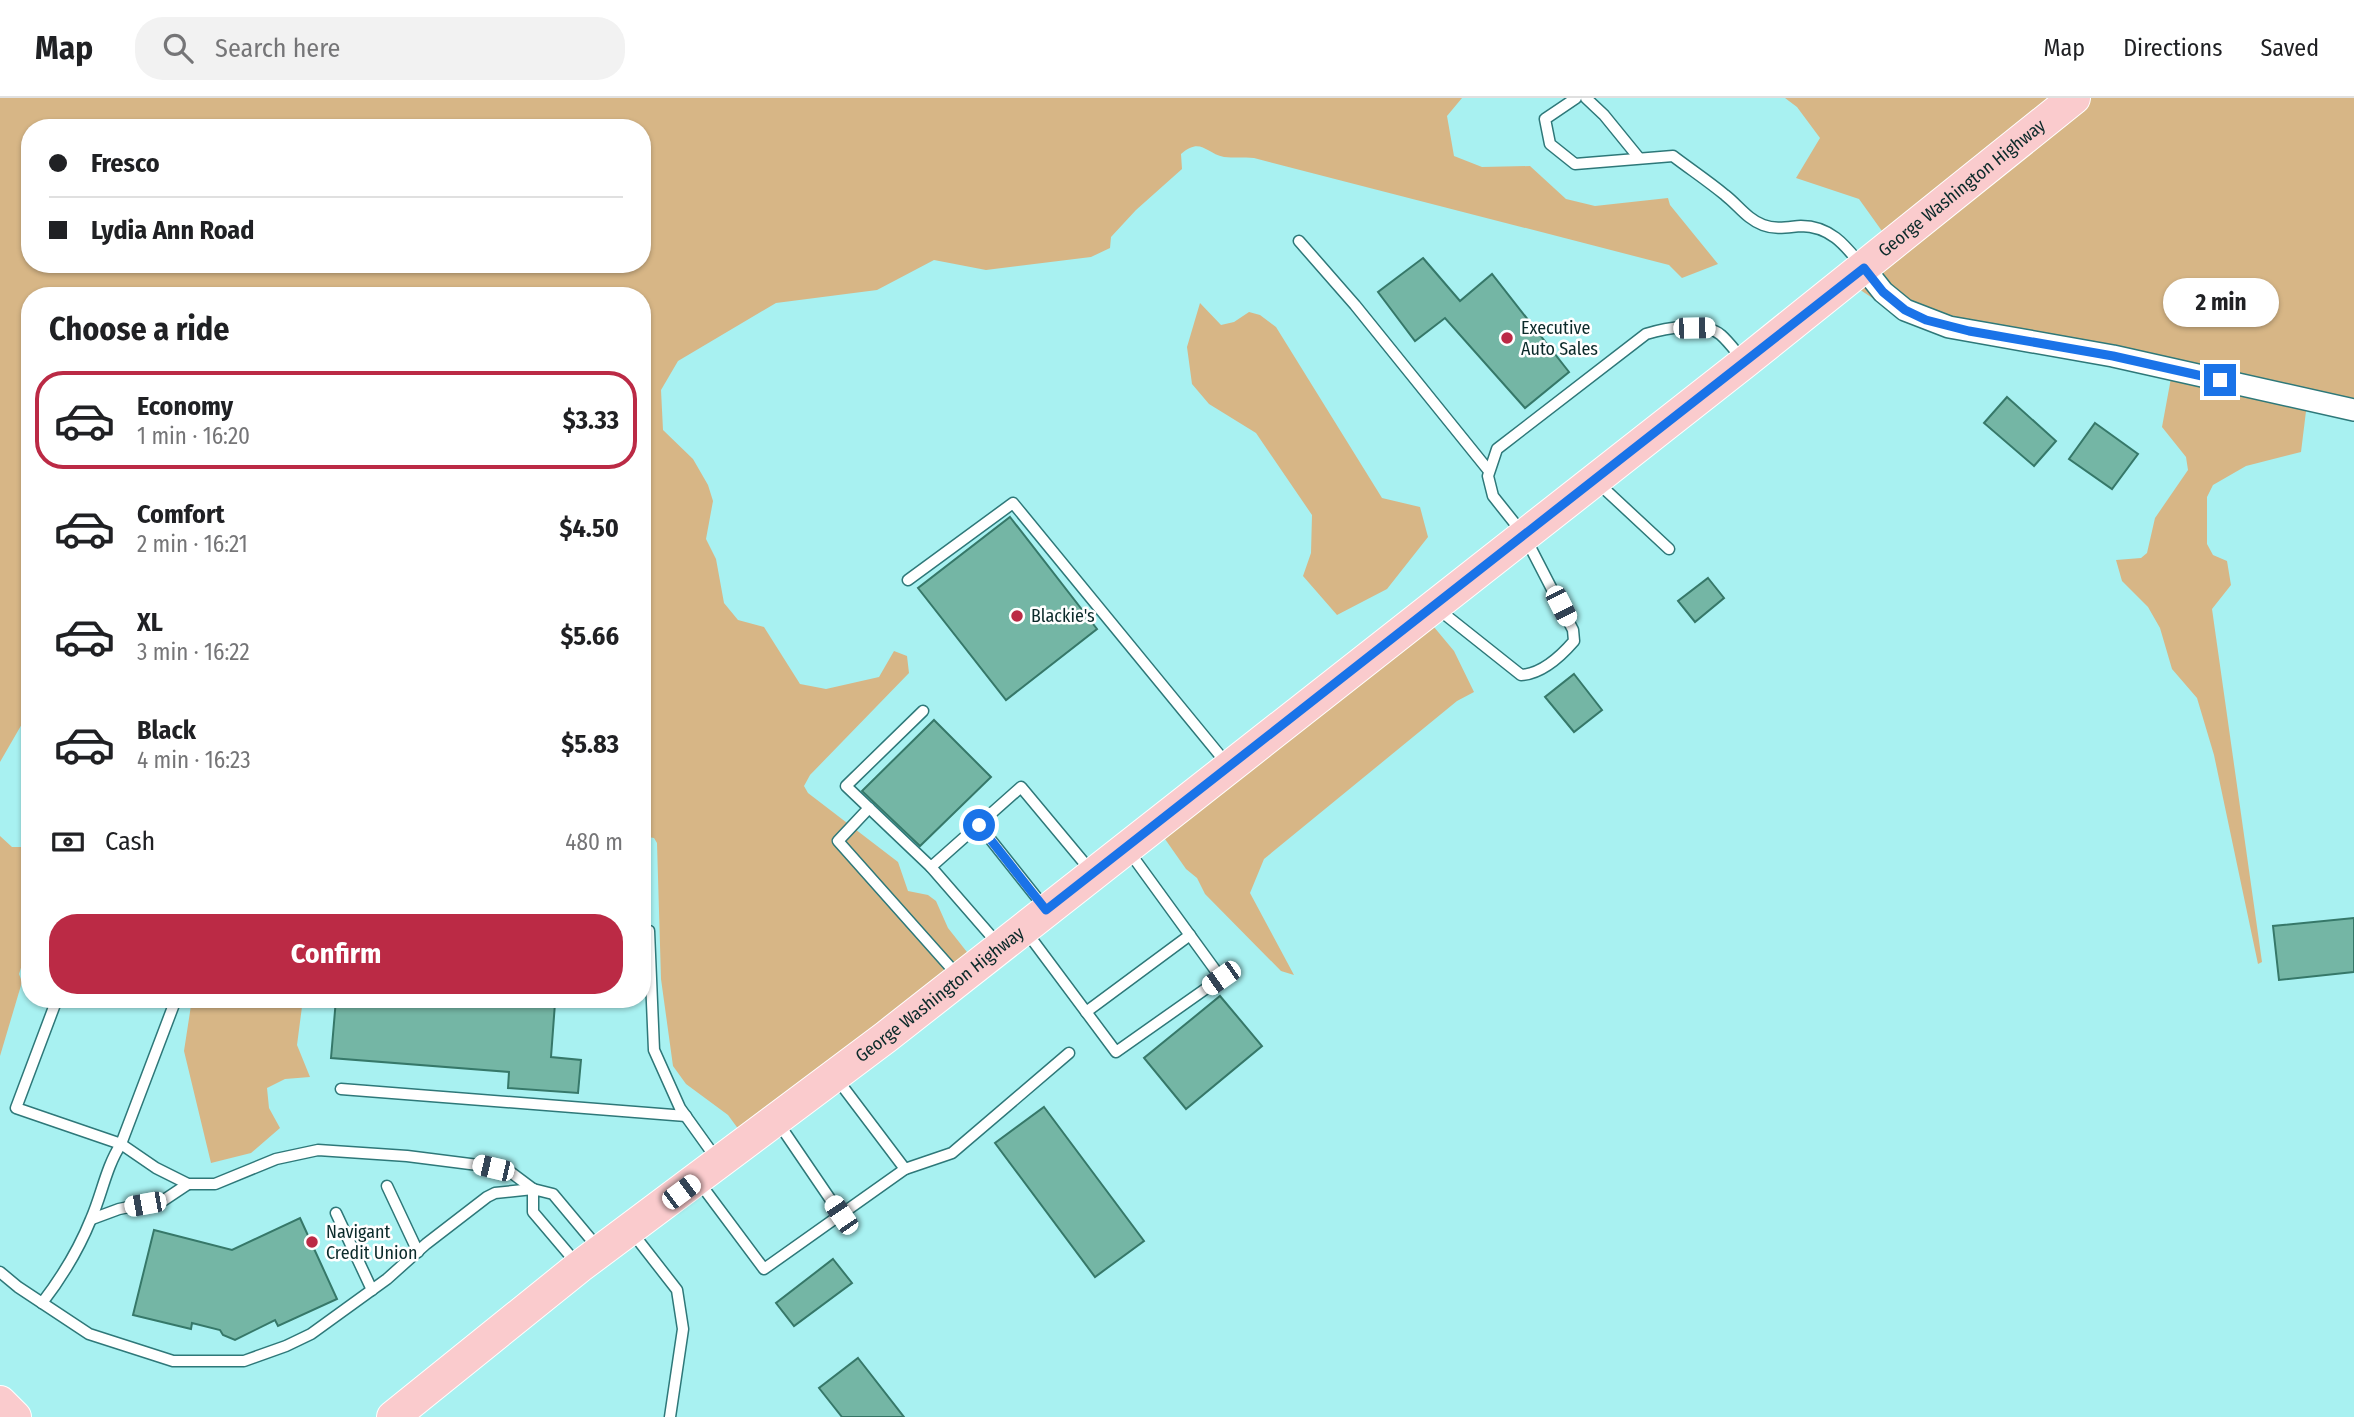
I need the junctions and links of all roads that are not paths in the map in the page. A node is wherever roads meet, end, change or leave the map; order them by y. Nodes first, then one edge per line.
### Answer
1 (1576, 98) edge
2 (1586, 98) edge
3 (2074, 98) edge
4 (1639, 158) junction
5 (1299, 242) dead end
6 (1864, 268) junction
7 (1745, 362) junction
8 (2354, 410) edge
9 (1489, 471) junction
10 (1595, 480) junction
11 (1524, 535) junction
12 (1669, 549) dead end
13 (908, 580) dead end
14 (1435, 606) junction
15 (923, 710) dead end
16 (1229, 767) junction
17 (869, 808) junction
18 (979, 825) junction
19 (1126, 847) junction
20 (931, 867) junction
21 (1093, 873) junction
22 (1023, 928) junction
23 (1190, 936) junction
24 (651, 979) edge
25 (960, 979) junction
26 (54, 1008) edge
27 (173, 1008) edge
28 (1086, 1012) junction
29 (1069, 1053) dead end
30 (834, 1076) junction
31 (341, 1089) dead end
32 (686, 1116) junction
33 (776, 1120) junction
34 (121, 1144) junction
35 (905, 1169) junction
36 (709, 1171) junction
37 (188, 1184) junction
38 (387, 1186) dead end
39 (533, 1189) junction
40 (336, 1213) dead end
41 (841, 1215) junction
42 (92, 1219) junction
43 (630, 1230) junction
44 (418, 1252) junction
45 (590, 1259) junction
46 (0, 1272) edge
47 (372, 1290) junction
48 (42, 1303) junction
49 (0, 1402) edge
50 (15, 1417) edge
51 (393, 1417) edge
52 (670, 1417) edge

1 - 4 lane
2 - 4 lane
3 - 6 main road, George Washington Highway
4 - 6 lane
5 - 9 lane
6 - 7 main road, George Washington Highway
6 - 8 street
7 - 9 lane
7 - 10 main road, George Washington Highway
9 - 11 lane
10 - 11 main road, George Washington Highway
10 - 12 lane
11 - 14 main road, George Washington Highway
11 - 14 lane
13 - 16 lane
14 - 16 main road, George Washington Highway
15 - 17 lane
16 - 19 main road, George Washington Highway
17 - 20 lane
17 - 25 lane
18 - 20 lane
18 - 21 lane
18 - 22 lane
19 - 21 main road, George Washington Highway
19 - 23 lane
20 - 22 lane
21 - 22 main road, George Washington Highway
22 - 25 main road, George Washington Highway
22 - 28 lane
23 - 28 lane
23 - 28 lane
24 - 32 lane
25 - 30 main road, George Washington Highway
26 - 34 lane
27 - 34 lane
29 - 35 lane
30 - 33 main road, George Washington Highway
30 - 35 lane
31 - 32 lane
32 - 36 lane
33 - 36 main road, George Washington Highway
33 - 41 lane
34 - 37 lane
34 - 42 lane
35 - 41 lane
36 - 41 lane
36 - 43 main road, George Washington Highway
37 - 39 lane
37 - 42 lane
38 - 44 lane
39 - 44 lane
39 - 45 lane
39 - 45 lane
40 - 47 lane
42 - 48 lane
43 - 45 main road, George Washington Highway
43 - 52 lane
44 - 47 lane
45 - 51 main road, George Washington Highway
46 - 48 lane
47 - 48 lane
49 - 50 main road

